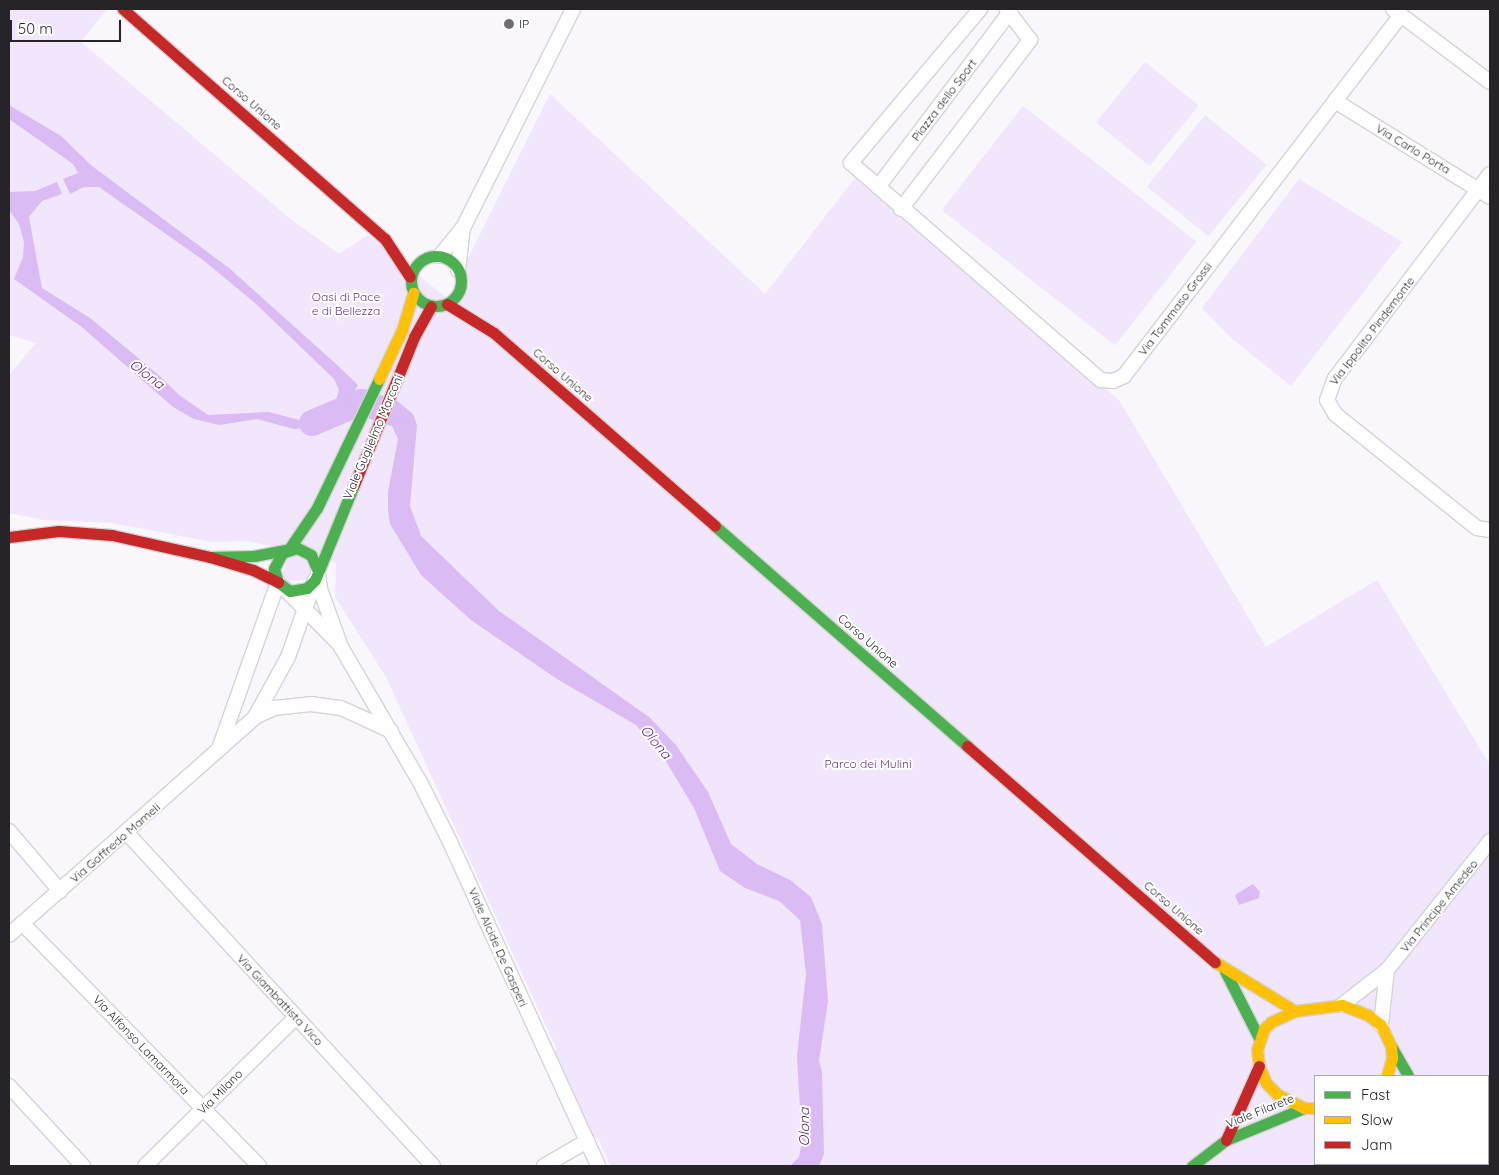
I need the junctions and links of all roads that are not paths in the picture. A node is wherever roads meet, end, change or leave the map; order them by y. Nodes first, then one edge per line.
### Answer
1 (123, 9) edge
2 (573, 9) edge
3 (980, 9) edge
4 (1008, 11) edge
5 (1397, 12) edge
6 (1490, 82) edge
7 (1335, 101) junction
8 (1490, 174) edge
9 (878, 187) junction
10 (1484, 193) edge
11 (901, 209) junction
12 (464, 226) junction
13 (385, 239) junction
14 (440, 256) junction
15 (426, 258) junction
16 (458, 270) junction
17 (410, 277) junction
18 (460, 290) junction
19 (413, 293) junction
20 (446, 304) junction
21 (431, 306) junction
22 (494, 333) junction
23 (1490, 530) edge
24 (9, 537) edge
25 (289, 549) junction
26 (210, 557) junction
27 (316, 574) junction
28 (281, 585) junction
29 (306, 609) junction
30 (342, 647) junction
31 (255, 717) junction
32 (391, 732) junction
33 (219, 749) junction
34 (9, 831) edge
35 (127, 833) junction
36 (1490, 841) edge
37 (60, 891) junction
38 (22, 923) junction
39 (9, 935) edge
40 (1387, 970) junction
41 (1225, 971) junction
42 (1342, 1005) junction
43 (1295, 1011) junction
44 (296, 1017) junction
45 (1381, 1025) junction
46 (1259, 1038) junction
47 (1391, 1046) junction
48 (1259, 1066) junction
49 (1387, 1075) edge
50 (1407, 1075) edge
51 (9, 1086) edge
52 (1310, 1108) edge
53 (203, 1109) junction
54 (1226, 1140) junction
55 (587, 1141) junction
56 (83, 1166) edge
57 (145, 1166) edge
58 (259, 1166) edge
59 (433, 1166) edge
60 (544, 1166) edge
61 (598, 1166) edge
62 (1192, 1166) edge

1 - 13 street, Corso Unione
2 - 12 street
3 - 9 street, Via Tommaso Grossi
4 - 9 street, Piazza dello Sport
4 - 11 street
5 - 6 street
5 - 7 street, Via Tommaso Grossi
7 - 10 street, Via Carlo Porta
7 - 11 street, Via Tommaso Grossi
8 - 10 street, Via Ippolito Pindemonte
9 - 11 street, Via Tommaso Grossi
10 - 23 street, Via Ippolito Pindemonte
12 - 14 street
12 - 16 street
13 - 15 street, Corso Unione
13 - 17 street, Corso Unione
14 - 15 street
14 - 16 street
15 - 17 street
16 - 18 street
17 - 19 street, Viale Guglielmo Marconi
18 - 20 street
18 - 22 street, Corso Unione
19 - 21 street
19 - 25 street, Viale Guglielmo Marconi
20 - 21 street
20 - 22 street, Corso Unione
21 - 27 street, Viale Guglielmo Marconi
22 - 41 street, Corso Unione
24 - 26 street
25 - 26 street
25 - 27 street
25 - 28 street
26 - 28 street
27 - 28 street
27 - 29 street, Via Goffredo Mameli
27 - 30 street
28 - 29 street
28 - 33 street, Via Goffredo Mameli
29 - 30 street
29 - 31 street, Via Goffredo Mameli
30 - 32 street, Viale Alcide De Gasperi
31 - 32 street, Via Goffredo Mameli
31 - 33 street, Via Goffredo Mameli
32 - 55 street, Viale Alcide De Gasperi
33 - 35 street, Via Goffredo Mameli
34 - 37 street
35 - 37 street, Via Goffredo Mameli
35 - 44 street, Via Giambattista Vico
36 - 40 street, Via Principe Amedeo
37 - 38 street, Via Goffredo Mameli
38 - 39 street, Via Goffredo Mameli
38 - 53 street, Via Alfonso Lamarmora
40 - 42 street, Via Principe Amedeo
40 - 45 street
41 - 43 street, Corso Unione
41 - 46 street, Corso Unione
42 - 43 street
42 - 45 street
43 - 46 street
44 - 53 street, Via Milano
44 - 59 street, Via Giambattista Vico
45 - 47 street
46 - 48 street
47 - 49 street
47 - 50 street
48 - 52 street
48 - 54 street, Viale Filarete
51 - 56 street
52 - 54 street, Viale Filarete
53 - 57 street, Via Milano
53 - 58 street, Via Alfonso Lamarmora
54 - 62 street, Viale Filarete
55 - 60 street
55 - 61 street, Viale Alcide De Gasperi

